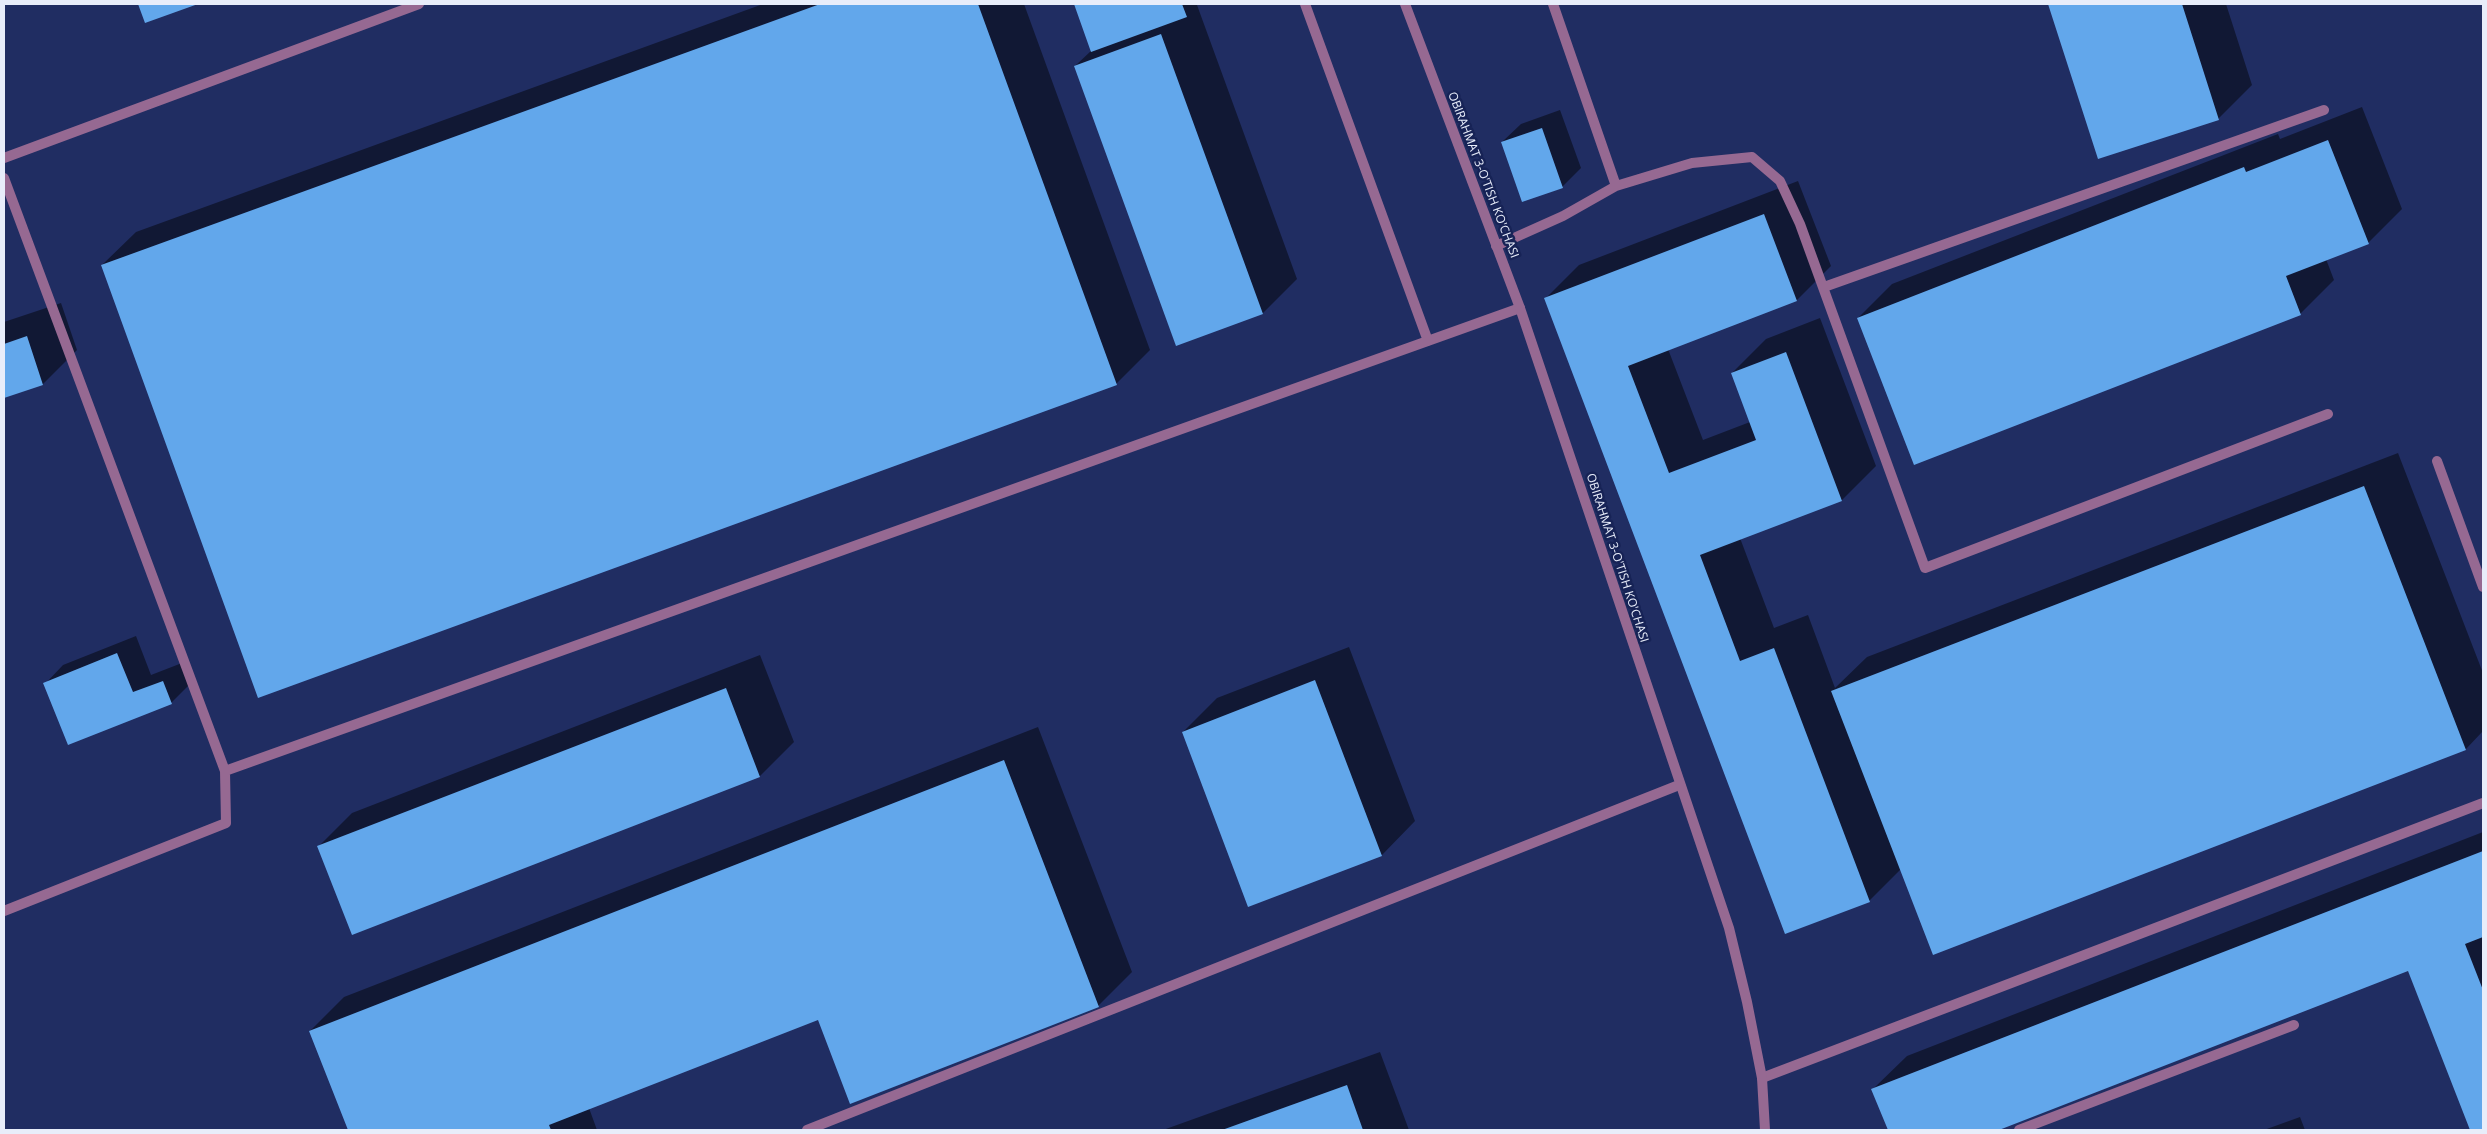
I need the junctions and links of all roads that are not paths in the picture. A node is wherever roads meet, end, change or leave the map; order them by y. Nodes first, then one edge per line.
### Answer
1 (419, 4) edge
2 (1305, 4) edge
3 (1405, 4) edge
4 (1554, 4) edge
5 (2324, 110) dead end
6 (4, 158) edge
7 (4, 178) edge
8 (1616, 186) junction
9 (1496, 246) junction
10 (1824, 287) junction
11 (1520, 308) junction
12 (1428, 341) junction
13 (2328, 414) dead end
14 (2437, 461) dead end
15 (2483, 587) edge
16 (226, 771) junction
17 (1679, 785) junction
18 (2483, 803) edge
19 (4, 911) edge
20 (2294, 1025) dead end
21 (1762, 1078) junction
22 (807, 1130) edge
23 (1764, 1130) edge
24 (2019, 1130) edge

1 - 6 street
2 - 12 street
3 - 9 street, OBIRAHMAT 3-O'TISH KO'CHASI
4 - 8 street
5 - 10 street
7 - 16 street
8 - 9 street
8 - 10 street
9 - 11 street, OBIRAHMAT 3-O'TISH KO'CHASI
10 - 13 street
11 - 12 street
11 - 17 street, OBIRAHMAT 3-O'TISH KO'CHASI
12 - 16 street
14 - 15 street
16 - 19 street
17 - 21 street, OBIRAHMAT 3-O'TISH KO'CHASI
17 - 22 street
18 - 21 street
20 - 24 street
21 - 23 street, OBIRAHMAT 3-O'TISH KO'CHASI

